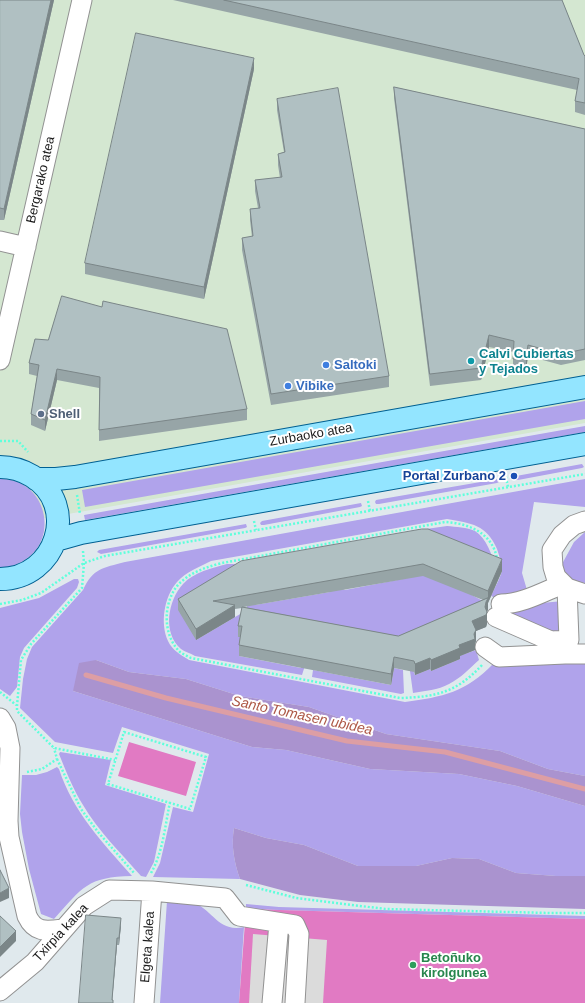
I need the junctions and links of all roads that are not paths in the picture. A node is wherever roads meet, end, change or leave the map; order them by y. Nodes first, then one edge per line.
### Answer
1 (82, 0) edge
2 (0, 241) edge
3 (26, 247) junction
4 (0, 360) edge
5 (585, 387) edge
6 (585, 444) edge
7 (1, 463) edge
8 (36, 478) junction
9 (585, 521) edge
10 (56, 540) junction
11 (0, 579) edge
12 (565, 586) junction
13 (585, 594) edge
14 (567, 647) junction
15 (489, 650) road end
16 (585, 654) edge
17 (0, 718) edge
18 (4, 741) edge
19 (151, 883) junction
20 (279, 923) junction
21 (31, 924) junction
22 (63, 929) junction
23 (35, 962) junction
24 (0, 991) edge
25 (0, 998) edge
26 (1, 1003) edge
27 (144, 1003) edge
28 (272, 1003) edge
29 (295, 1003) edge

1 - 3 street, Bergarako atea
2 - 3 street
3 - 4 street, Bergarako atea
5 - 8 main road, Zurbaoko atea
6 - 10 main road
7 - 8 main road
8 - 10 main road
9 - 12 street
10 - 11 main road
12 - 13 street
12 - 14 street
12 - 14 street
14 - 15 street
14 - 16 street
17 - 18 street
18 - 21 street
19 - 20 street, Txirpia kalea
19 - 22 street, Txirpia kalea
19 - 27 street, Elgeta kalea
20 - 28 street
20 - 29 street, Txirpia kalea
21 - 22 street
21 - 23 street
22 - 23 street, Txirpia kalea
23 - 24 street, Txirpia kalea
25 - 26 street

